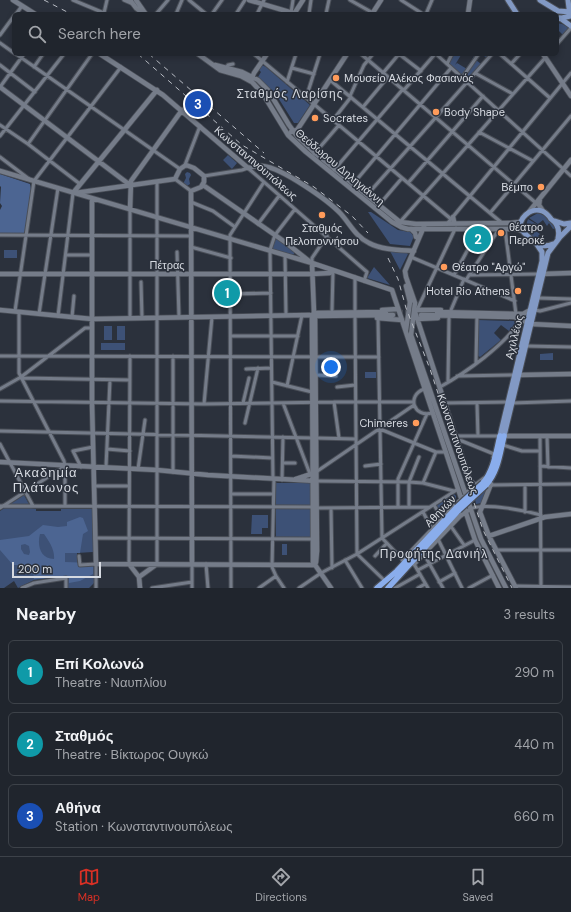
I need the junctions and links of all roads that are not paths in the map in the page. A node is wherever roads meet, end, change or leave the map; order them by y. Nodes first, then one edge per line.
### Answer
1 (13, 0) edge
2 (75, 0) edge
3 (107, 0) edge
4 (124, 0) edge
5 (168, 0) edge
6 (182, 0) edge
7 (189, 0) edge
8 (222, 0) edge
9 (244, 0) edge
10 (248, 0) edge
11 (293, 0) edge
12 (303, 0) edge
13 (311, 0) edge
14 (329, 0) edge
15 (350, 0) edge
16 (382, 0) edge
17 (401, 0) edge
18 (432, 0) edge
19 (470, 0) edge
20 (508, 0) edge
21 (540, 0) edge
22 (570, 0) edge
23 (135, 1) edge
24 (263, 2) edge
25 (22, 6) junction
26 (18, 12) edge
27 (32, 12) edge
28 (102, 12) edge
29 (104, 12) edge
30 (143, 12) edge
31 (158, 12) edge
32 (178, 12) edge
33 (204, 12) edge
34 (213, 12) edge
35 (237, 12) edge
36 (258, 12) edge
37 (289, 12) edge
38 (294, 12) edge
39 (295, 12) edge
40 (309, 12) edge
41 (326, 12) edge
42 (370, 12) edge
43 (374, 12) edge
44 (422, 12) edge
45 (426, 12) edge
46 (468, 12) edge
47 (516, 12) edge
48 (571, 16) edge
49 (12, 19) edge
50 (559, 19) edge
51 (571, 27) edge
52 (0, 35) edge
53 (0, 42) edge
54 (559, 42) edge
55 (12, 51) edge
56 (19, 56) edge
57 (42, 56) edge
58 (62, 56) edge
59 (91, 56) edge
60 (103, 56) edge
61 (201, 56) edge
62 (256, 56) edge
63 (266, 56) edge
64 (295, 56) edge
65 (319, 56) edge
66 (346, 56) edge
67 (363, 56) edge
68 (371, 56) edge
69 (397, 56) edge
70 (401, 56) edge
71 (433, 56) edge
72 (437, 56) edge
73 (451, 56) edge
74 (477, 56) edge
75 (490, 56) edge
76 (502, 56) edge
77 (518, 56) edge
78 (544, 56) edge
79 (21, 58) junction
80 (368, 60) junction
81 (262, 61) junction
82 (213, 64) junction
83 (233, 64) dead end
84 (447, 64) junction
85 (511, 64) junction
86 (0, 65) edge
87 (34, 67) junction
88 (121, 67) junction
89 (226, 68) junction
90 (292, 68) junction
91 (451, 68) junction
92 (420, 71) junction
93 (10, 73) junction
94 (383, 73) junction
95 (475, 73) junction
96 (571, 73) edge
97 (314, 74) junction
98 (47, 76) junction
99 (388, 77) junction
100 (462, 78) junction
101 (527, 78) junction
102 (252, 79) junction
103 (330, 80) junction
104 (287, 82) junction
105 (467, 82) junction
106 (562, 84) junction
107 (0, 87) edge
108 (67, 89) junction
109 (157, 90) junction
110 (403, 90) junction
111 (35, 92) junction
112 (513, 94) junction
113 (482, 96) junction
114 (571, 96) edge
115 (351, 97) junction
116 (306, 98) junction
117 (550, 98) junction
118 (314, 104) junction
119 (420, 104) junction
120 (24, 106) junction
121 (92, 106) junction
122 (363, 107) junction
123 (182, 110) junction
124 (498, 110) junction
125 (571, 116) edge
126 (436, 117) junction
127 (378, 119) junction
128 (44, 120) junction
129 (333, 120) junction
130 (0, 125) edge
131 (339, 125) junction
132 (200, 126) junction
133 (5, 129) junction
134 (125, 130) junction
135 (452, 131) junction
136 (293, 132) junction
137 (479, 132) junction
138 (522, 132) junction
139 (287, 133) junction
140 (396, 134) junction
141 (0, 136) edge
142 (68, 137) junction
143 (358, 142) junction
144 (28, 144) junction
145 (468, 145) junction
146 (410, 146) junction
147 (510, 148) junction
148 (153, 150) junction
149 (542, 150) junction
150 (315, 153) junction
151 (0, 157) edge
152 (377, 157) junction
153 (312, 158) junction
154 (571, 160) edge
155 (50, 161) junction
156 (99, 161) junction
157 (427, 161) junction
158 (533, 161) junction
159 (185, 165) junction
160 (494, 166) junction
161 (248, 168) junction
162 (391, 168) junction
163 (180, 169) junction
164 (335, 169) junction
165 (564, 169) junction
166 (0, 171) edge
167 (443, 173) junction
168 (331, 174) junction
169 (204, 176) junction
170 (571, 176) edge
171 (402, 178) junction
172 (175, 179) junction
173 (32, 180) junction
174 (157, 182) junction
175 (264, 182) junction
176 (408, 183) junction
177 (80, 184) junction
178 (353, 184) junction
179 (514, 184) junction
180 (130, 185) junction
181 (203, 185) junction
182 (58, 188) junction
183 (86, 191) junction
184 (191, 191) junction
185 (73, 193) junction
186 (367, 195) junction
187 (279, 196) junction
188 (423, 196) junction
189 (470, 196) junction
190 (540, 198) junction
191 (92, 199) junction
192 (191, 202) junction
193 (536, 202) junction
194 (379, 205) junction
195 (295, 209) junction
196 (130, 210) junction
197 (543, 211) junction
198 (244, 213) junction
199 (490, 213) junction
200 (528, 213) junction
201 (157, 218) junction
202 (452, 218) junction
203 (522, 219) junction
204 (554, 220) junction
205 (400, 222) junction
206 (502, 223) junction
207 (258, 224) junction
208 (447, 224) junction
209 (571, 224) edge
210 (423, 226) junction
211 (456, 226) junction
212 (191, 227) junction
213 (235, 227) junction
214 (411, 229) junction
215 (479, 229) junction
216 (499, 229) junction
217 (505, 229) junction
218 (522, 231) junction
219 (0, 235) edge
220 (92, 235) junction
221 (275, 235) junction
222 (26, 236) junction
223 (51, 236) junction
224 (68, 236) junction
225 (130, 236) junction
226 (157, 236) junction
227 (191, 236) junction
228 (327, 236) junction
229 (416, 237) junction
230 (231, 239) junction
231 (558, 239) junction
232 (536, 243) junction
233 (554, 244) junction
234 (191, 247) junction
235 (413, 249) junction
236 (270, 250) junction
237 (297, 251) junction
238 (177, 252) dead end
239 (66, 255) junction
240 (92, 255) junction
241 (285, 255) junction
242 (294, 257) junction
243 (411, 257) junction
244 (231, 258) junction
245 (312, 263) junction
246 (437, 268) junction
247 (333, 270) junction
248 (571, 273) edge
249 (0, 274) edge
250 (21, 274) junction
251 (45, 274) junction
252 (64, 274) junction
253 (92, 274) junction
254 (130, 274) junction
255 (157, 274) junction
256 (178, 274) junction
257 (191, 274) junction
258 (231, 274) junction
259 (270, 274) junction
260 (285, 274) junction
261 (312, 274) junction
262 (512, 274) junction
263 (541, 274) junction
264 (454, 275) junction
265 (469, 275) junction
266 (354, 277) junction
267 (465, 280) junction
268 (364, 281) junction
269 (142, 282) dead end
270 (271, 293) junction
271 (231, 294) junction
272 (74, 296) dead end
273 (538, 298) junction
274 (571, 299) edge
275 (515, 301) junction
276 (410, 302) junction
277 (571, 303) edge
278 (0, 310) edge
279 (355, 310) junction
280 (451, 310) junction
281 (532, 310) junction
282 (17, 312) junction
283 (394, 312) junction
284 (331, 313) junction
285 (418, 313) junction
286 (482, 313) junction
287 (39, 314) junction
288 (516, 314) junction
289 (286, 315) junction
290 (302, 315) junction
291 (314, 315) junction
292 (58, 316) junction
293 (231, 316) junction
294 (271, 316) junction
295 (477, 316) junction
296 (72, 317) junction
297 (179, 317) junction
298 (191, 317) junction
299 (212, 317) junction
300 (130, 318) junction
301 (142, 318) junction
302 (157, 318) junction
303 (354, 318) junction
304 (378, 318) junction
305 (449, 318) junction
306 (92, 319) junction
307 (521, 319) junction
308 (402, 320) junction
309 (529, 323) junction
310 (571, 326) edge
311 (92, 328) junction
312 (406, 333) junction
313 (231, 336) junction
314 (271, 336) junction
315 (298, 336) junction
316 (526, 346) junction
317 (571, 346) edge
318 (0, 356) edge
319 (19, 356) junction
320 (49, 356) junction
321 (92, 356) junction
322 (130, 356) junction
323 (157, 356) junction
324 (173, 356) junction
325 (191, 356) junction
326 (208, 356) junction
327 (231, 356) junction
328 (271, 356) junction
329 (294, 356) junction
330 (314, 356) junction
331 (355, 356) junction
332 (379, 357) junction
333 (476, 363) junction
334 (258, 368) junction
335 (272, 368) junction
336 (246, 369) dead end
337 (571, 374) edge
338 (316, 375) junction
339 (517, 375) junction
340 (336, 376) dead end
341 (457, 376) junction
342 (22, 377) junction
343 (249, 378) dead end
344 (92, 379) junction
345 (110, 380) junction
346 (130, 380) junction
347 (448, 381) junction
348 (272, 382) junction
349 (355, 385) junction
350 (287, 386) junction
351 (337, 387) dead end
352 (440, 387) junction
353 (0, 389) edge
354 (424, 389) junction
355 (312, 392) junction
356 (0, 401) edge
357 (34, 401) junction
358 (571, 401) edge
359 (109, 402) junction
360 (314, 402) junction
361 (334, 402) junction
362 (355, 402) junction
363 (380, 402) junction
364 (510, 402) junction
365 (92, 403) junction
366 (130, 403) junction
367 (157, 403) junction
368 (173, 403) junction
369 (243, 403) junction
370 (250, 403) junction
371 (272, 403) junction
372 (283, 403) junction
373 (444, 403) junction
374 (477, 403) junction
375 (191, 404) junction
376 (204, 404) junction
377 (231, 404) junction
378 (414, 404) junction
379 (432, 413) junction
380 (426, 414) junction
381 (145, 420) dead end
382 (245, 424) dead end
383 (380, 429) junction
384 (0, 431) edge
385 (49, 432) junction
386 (92, 433) junction
387 (108, 434) junction
388 (130, 434) junction
389 (143, 435) junction
390 (157, 435) junction
391 (174, 435) junction
392 (191, 436) junction
393 (231, 436) junction
394 (478, 436) junction
395 (540, 436) junction
396 (547, 436) junction
397 (571, 436) edge
398 (272, 437) junction
399 (283, 437) junction
400 (502, 437) junction
401 (296, 438) junction
402 (314, 438) junction
403 (339, 438) junction
404 (356, 438) junction
405 (456, 438) junction
406 (414, 442) junction
407 (0, 444) edge
408 (503, 445) junction
409 (355, 446) junction
410 (93, 447) junction
411 (107, 449) junction
412 (130, 451) junction
413 (540, 451) junction
414 (436, 452) junction
415 (446, 452) junction
416 (231, 456) junction
417 (419, 457) dead end
418 (272, 458) junction
419 (0, 462) edge
420 (10, 463) junction
421 (283, 463) junction
422 (295, 463) dead end
423 (381, 464) junction
424 (65, 466) junction
425 (365, 466) dead end
426 (540, 466) junction
427 (81, 467) junction
428 (93, 467) junction
429 (548, 467) junction
430 (106, 468) junction
431 (571, 468) edge
432 (130, 469) junction
433 (138, 469) junction
434 (157, 470) junction
435 (173, 472) junction
436 (191, 473) junction
437 (313, 473) junction
438 (231, 476) junction
439 (273, 479) junction
440 (282, 480) junction
441 (293, 480) junction
442 (314, 481) junction
443 (356, 482) junction
444 (381, 482) junction
445 (397, 482) junction
446 (409, 482) junction
447 (423, 483) junction
448 (540, 484) junction
449 (571, 484) edge
450 (475, 485) junction
451 (491, 485) junction
452 (526, 485) junction
453 (94, 486) junction
454 (129, 486) junction
455 (456, 490) junction
456 (25, 492) junction
457 (231, 494) junction
458 (273, 494) junction
459 (465, 495) junction
460 (461, 499) junction
461 (4, 505) junction
462 (434, 505) junction
463 (33, 506) junction
464 (64, 506) junction
465 (94, 506) junction
466 (129, 506) junction
467 (157, 506) junction
468 (191, 506) junction
469 (231, 506) junction
470 (483, 506) junction
471 (0, 507) edge
472 (273, 507) junction
473 (382, 507) junction
474 (398, 507) junction
475 (409, 507) junction
476 (430, 507) junction
477 (314, 508) junction
478 (331, 508) junction
479 (356, 508) junction
480 (468, 511) junction
481 (423, 512) junction
482 (525, 512) junction
483 (571, 514) edge
484 (542, 517) junction
485 (442, 518) junction
486 (450, 526) junction
487 (432, 529) junction
488 (489, 536) junction
489 (95, 538) junction
490 (129, 538) junction
491 (157, 538) junction
492 (382, 538) junction
493 (192, 539) junction
494 (231, 539) junction
495 (273, 539) junction
496 (315, 539) junction
497 (438, 539) junction
498 (475, 540) junction
499 (387, 543) junction
500 (464, 545) junction
501 (496, 550) junction
502 (541, 550) junction
503 (571, 550) edge
504 (357, 554) junction
505 (415, 554) junction
506 (424, 554) junction
507 (445, 555) junction
508 (79, 556) dead end
509 (375, 556) dead end
510 (345, 560) junction
511 (403, 560) junction
512 (96, 564) junction
513 (129, 564) junction
514 (157, 564) junction
515 (192, 564) junction
516 (206, 564) junction
517 (414, 564) junction
518 (429, 564) junction
519 (231, 565) junction
520 (272, 565) junction
521 (315, 565) junction
522 (332, 568) junction
523 (418, 570) junction
524 (321, 573) junction
525 (455, 573) junction
526 (420, 574) junction
527 (493, 575) junction
528 (276, 576) junction
529 (139, 577) junction
530 (397, 578) junction
531 (385, 581) junction
532 (34, 582) junction
533 (192, 582) junction
534 (439, 582) junction
535 (425, 584) junction
536 (96, 586) edge
537 (515, 587) edge
538 (541, 587) edge
539 (22, 588) edge
540 (36, 588) edge
541 (66, 588) edge
542 (92, 588) edge
543 (140, 588) edge
544 (152, 588) edge
545 (192, 588) edge
546 (208, 588) edge
547 (231, 588) edge
548 (259, 588) edge
549 (284, 588) edge
550 (299, 588) edge
551 (331, 588) edge
552 (335, 588) edge
553 (362, 588) edge
554 (377, 588) edge
555 (391, 588) edge
556 (418, 588) edge
557 (428, 588) edge
558 (442, 588) edge
559 (462, 588) edge
560 (469, 588) edge
561 (499, 588) edge
562 (506, 588) edge
563 (571, 588) edge

1 - 25 street
2 - 28 street
3 - 29 street
4 - 23 street
5 - 31 street
6 - 32 street
7 - 33 street
8 - 34 street
9 - 35 street
10 - 24 street
11 - 38 street
12 - 39 street
13 - 40 street
14 - 41 street
15 - 42 street
16 - 43 street
17 - 44 street
18 - 45 street
19 - 46 street
20 - 47 main road
21 - 48 main road
22 - 48 main road
23 - 30 street
24 - 36 street
24 - 37 street
25 - 26 street
25 - 27 street
48 - 50 main road
49 - 52 street
50 - 51 main road
51 - 54 street
53 - 55 street
56 - 79 street
57 - 87 street
58 - 98 street
59 - 108 street
60 - 88 street, Κωνσταντινουπόλεως
61 - 82 street
62 - 81 street
63 - 81 street
64 - 90 street
65 - 97 street
66 - 103 street
67 - 80 street
68 - 80 street
69 - 94 street
70 - 92 street
71 - 92 street
72 - 84 street
73 - 84 street
74 - 100 street
75 - 95 street
76 - 85 street
77 - 85 street
78 - 101 street
78 - 106 street
79 - 87 street
79 - 93 street
80 - 94 street
80 - 115 street
81 - 102 street
81 - 104 street
82 - 89 street, Θεόδωρου Δηληγιάννη
82 - 102 street, Θεόδωρου Δηληγιάννη
83 - 89 street
84 - 91 street
85 - 101 street
86 - 93 street
87 - 98 street
88 - 109 street, Κωνσταντινουπόλεως
88 - 121 street
89 - 102 street, Θεόδωρου Δηληγιάννη
90 - 97 street
90 - 104 street
91 - 100 street
91 - 119 street
92 - 110 street
93 - 107 street
93 - 111 street
94 - 99 street
95 - 105 street
95 - 112 street
96 - 106 street
97 - 116 street
98 - 108 street
98 - 111 street
99 - 110 street
99 - 122 street
100 - 105 street
101 - 112 street
101 - 117 street
102 - 136 street, Θεόδωρου Δηληγιάννη
102 - 139 street, Θεόδωρου Δηληγιάννη
103 - 115 street
103 - 118 street
104 - 116 street
105 - 113 street
105 - 126 street
106 - 114 street
106 - 117 street
107 - 120 street
108 - 121 street
108 - 128 street
109 - 123 street, Κωνσταντινουπόλεως
109 - 134 street
110 - 119 street
110 - 127 street
111 - 120 street
112 - 124 street
113 - 124 street
113 - 135 street
115 - 122 street
115 - 129 street
116 - 118 street
117 - 138 street
118 - 129 street
118 - 136 street
119 - 126 street
119 - 140 street
120 - 128 street
120 - 133 street
121 - 134 street
121 - 142 street
122 - 127 street
123 - 132 street, Κωνσταντινουπόλεως
123 - 148 street
124 - 137 street
124 - 138 street
125 - 149 street
126 - 135 street
126 - 146 street
127 - 140 street
127 - 143 street
128 - 142 street
128 - 144 street
129 - 131 street
130 - 133 street
131 - 143 street
131 - 150 street
132 - 159 street
132 - 161 street, Κωνσταντινουπόλεως
133 - 141 street
133 - 144 street
134 - 148 street
134 - 156 street
135 - 145 street
135 - 157 street
136 - 139 street
136 - 150 street, Θεόδωρου Δηληγιάννη
137 - 145 street
137 - 147 street
138 - 147 street
138 - 149 street
139 - 153 street, Θεόδωρου Δηληγιάννη
140 - 146 street
140 - 152 street
142 - 155 street
142 - 156 street
143 - 152 street
143 - 164 street
144 - 155 street
145 - 160 street
145 - 167 street
146 - 157 street
146 - 162 street
147 - 158 street
147 - 160 street
148 - 163 street
148 - 180 street
149 - 158 street
149 - 165 street
150 - 153 street
150 - 164 street, Θεόδωρου Δηληγιάννη
151 - 173 street
152 - 162 street
152 - 178 street
153 - 168 street, Θεόδωρου Δηληγιάννη
154 - 165 street
155 - 173 street
155 - 177 street
156 - 177 street
156 - 180 street
157 - 167 street
157 - 176 street
158 - 179 street
159 - 163 street
159 - 169 street
160 - 179 street
160 - 189 street
161 - 169 street
161 - 175 street, Κωνσταντινουπόλεως
161 - 235 street
162 - 171 street
162 - 186 street
163 - 172 street
164 - 168 street
164 - 178 street, Θεόδωρου Δηληγιάννη
165 - 170 street
165 - 190 street
166 - 173 street
167 - 188 street
167 - 189 street
168 - 214 street, Θεόδωρου Δηληγιάννη
169 - 181 street
171 - 176 street
171 - 194 street
172 - 174 street
172 - 184 street
173 - 182 street
173 - 222 street
174 - 180 street
174 - 201 street
175 - 187 street, Κωνσταντινουπόλεως
175 - 198 street
176 - 188 street
177 - 183 street
177 - 185 street
178 - 186 street, Θεόδωρου Δηληγιάννη
179 - 193 street
179 - 199 street
180 - 183 street
180 - 196 street
181 - 184 street
181 - 198 street
182 - 185 street
182 - 223 street
183 - 185 street
183 - 191 street
184 - 192 street
185 - 191 street
185 - 224 street
186 - 194 street, Θεόδωρου Δηληγιάννη
187 - 195 street, Κωνσταντινουπόλεως
187 - 207 street
188 - 202 street
188 - 205 street
189 - 199 street
189 - 202 street
190 - 193 street
190 - 197 street
191 - 196 street
191 - 220 street
192 - 212 street
192 - 213 street
193 - 200 street
194 - 205 street, Θεόδωρου Δηληγιάννη
195 - 221 street
195 - 228 street, Κωνσταντινουπόλεως
196 - 201 street
196 - 225 street
197 - 200 main road
197 - 204 main road
198 - 207 street
198 - 213 street
199 - 206 street
200 - 203 main road
201 - 212 street
201 - 226 street
202 - 208 street
202 - 211 street
203 - 206 street, Θεόδωρου Δηληγιάννη
203 - 218 main road
204 - 209 main road
204 - 231 main road
205 - 210 street, Θεόδωρου Δηληγιάννη
206 - 211 street, Θεόδωρου Δηληγιάννη
207 - 221 street
208 - 210 street, Θεόδωρου Δηληγιάννη
208 - 211 street, Θεόδωρου Δηληγιάννη
209 - 231 main road
210 - 211 street, Θεόδωρου Δηληγιάννη
210 - 214 street, Θεόδωρου Δηληγιάννη
210 - 229 street
210 - 235 street
211 - 215 street, Θεόδωρου Δηληγιάννη
211 - 246 street
212 - 227 street
212 - 230 street
213 - 230 street
214 - 229 street
215 - 216 street, Θεόδωρου Δηληγιάννη
215 - 264 street
216 - 217 street, Θεόδωρου Δηληγιάννη
216 - 265 street
217 - 218 street, Θεόδωρου Δηληγιάννη
217 - 262 street
218 - 232 main road
219 - 222 street
220 - 224 street
220 - 225 street
220 - 240 street
221 - 236 street
221 - 237 street
222 - 223 street
222 - 250 street
223 - 224 street
223 - 251 street
224 - 239 street
225 - 226 street
225 - 254 street
226 - 227 street
226 - 255 street
227 - 234 street
228 - 245 street
228 - 268 street, Κωνσταντινουπόλεως
229 - 235 street
230 - 236 street
230 - 244 street
231 - 233 main road
232 - 233 main road
232 - 263 main road, Αχιλλέως
233 - 263 main road, Αχιλλέως
234 - 244 street
234 - 257 street
235 - 243 street
235 - 276 street
236 - 241 street
236 - 259 street
237 - 242 street
237 - 245 street
238 - 256 street
239 - 240 street
239 - 252 street
240 - 253 street
241 - 242 street
241 - 260 street
242 - 245 street
243 - 246 street
243 - 285 street
244 - 258 street
245 - 247 street
245 - 261 street
246 - 264 street
246 - 285 street
247 - 261 street, Πέτρας
247 - 266 street
247 - 284 street
248 - 263 street
249 - 250 street, Πέτρας
250 - 251 street, Πέτρας
250 - 282 street
251 - 252 street, Πέτρας
251 - 287 street
252 - 253 street, Πέτρας
252 - 292 street
253 - 254 street, Πέτρας
253 - 306 street
254 - 255 street, Πέτρας
254 - 300 street
255 - 256 street, Πέτρας
255 - 302 street
256 - 257 street, Πέτρας
256 - 297 street
257 - 258 street, Πέτρας
257 - 298 street
258 - 259 street, Πέτρας
258 - 271 street
259 - 260 street, Πέτρας
259 - 270 street
260 - 261 street, Πέτρας
260 - 289 street
261 - 291 street
262 - 263 street
262 - 265 street
262 - 275 street
263 - 273 main road, Αχιλλέως
263 - 281 main road, Αχιλλέως
264 - 267 street
265 - 267 street
266 - 268 street
266 - 279 street
267 - 275 street
267 - 280 street
268 - 283 street, Κωνσταντινουπόλεως
269 - 301 street
270 - 271 street
270 - 294 street
271 - 293 street
272 - 296 street
273 - 274 street
273 - 281 main road, Αχιλλέως
275 - 288 street
276 - 283 street
276 - 312 street, Κωνσταντινουπόλεως
277 - 281 street
278 - 282 street
279 - 283 street
279 - 284 street
280 - 285 street
280 - 286 street
281 - 288 street
281 - 309 main road, Αχιλλέως
282 - 287 street
282 - 319 street
283 - 284 street
283 - 304 street
283 - 308 street, Κωνσταντινουπόλεως
283 - 308 street
284 - 291 street
284 - 303 street
285 - 286 street
285 - 295 street
285 - 305 street
285 - 352 street, Κωνσταντινουπόλεως
285 - 459 street, Κωνσταντινουπόλεως
286 - 288 street
287 - 292 street
289 - 290 street
289 - 294 street
290 - 291 street
290 - 315 street
291 - 330 street
292 - 296 street
293 - 294 street
293 - 299 street
293 - 313 street
294 - 314 street
295 - 305 street
295 - 307 street
295 - 333 street
296 - 306 street
297 - 298 street
297 - 302 street
298 - 299 street
298 - 325 street
299 - 326 street
300 - 301 street
300 - 306 street
301 - 302 street
302 - 323 street
303 - 304 street
303 - 331 street
304 - 332 street
305 - 347 street
306 - 311 street
307 - 309 street
307 - 333 street
308 - 312 street, Κωνσταντινουπόλεως
309 - 310 street
309 - 316 main road, Αχιλλέως
309 - 339 main road, Αχιλλέως
311 - 320 street
311 - 321 street
312 - 354 street, Κωνσταντινουπόλεως
313 - 314 street
313 - 327 street
314 - 315 street
314 - 328 street
315 - 329 street
316 - 317 street
316 - 339 main road, Αχιλλέως
318 - 319 street
319 - 320 street
319 - 342 street
320 - 321 street
320 - 342 street
321 - 322 street
321 - 344 street
322 - 323 street
322 - 346 street
323 - 324 street
323 - 367 street
324 - 325 street
324 - 368 street
325 - 326 street
325 - 375 street
326 - 327 street
326 - 376 street
327 - 328 street
327 - 377 street
328 - 329 street
328 - 335 street
329 - 330 street
329 - 350 street
330 - 331 street
330 - 338 street
330 - 355 street
331 - 332 street
331 - 349 street
332 - 363 street
333 - 341 street
334 - 335 street
334 - 336 street
334 - 370 street
335 - 348 street
337 - 339 street
338 - 340 street
338 - 360 street
339 - 341 street
339 - 364 main road, Αχιλλέως
341 - 347 street
342 - 344 street
342 - 353 street
342 - 357 street
343 - 369 street
344 - 345 street
344 - 365 street
345 - 346 street
345 - 359 street
346 - 366 street
347 - 352 street
348 - 350 street
348 - 371 street
349 - 351 street
349 - 362 street
350 - 355 street
352 - 373 street, Κωνσταντινουπόλεως
354 - 378 street
354 - 379 street, Κωνσταντινουπόλεως
355 - 360 street
356 - 357 street
357 - 365 street
357 - 385 street
358 - 364 street
359 - 365 street
359 - 366 street
359 - 387 street
360 - 361 street
360 - 372 street
360 - 402 street
361 - 362 street
361 - 403 street
362 - 363 street
362 - 404 street
363 - 378 street
363 - 383 street
364 - 374 street
364 - 400 main road, Αχιλλέως
365 - 386 street
366 - 367 street
366 - 388 street
367 - 368 street
367 - 390 street
368 - 375 street
368 - 391 street
369 - 370 street
369 - 377 street
370 - 371 street
370 - 382 street
371 - 372 street
371 - 398 street
372 - 401 street
373 - 374 street
373 - 405 street, Κωνσταντινουπόλεως
374 - 394 street
375 - 376 street
375 - 392 street
376 - 377 street
377 - 393 street
378 - 380 street
378 - 383 street
379 - 380 street
379 - 415 street, Κωνσταντινουπόλεως
380 - 406 street
381 - 389 street
383 - 406 street
383 - 409 street
383 - 423 street
384 - 385 street
385 - 386 street
385 - 424 street
386 - 387 street
386 - 410 street
387 - 388 street
387 - 411 street
388 - 389 street
388 - 412 street
389 - 390 street
389 - 433 street
390 - 391 street
390 - 434 street
391 - 392 street
391 - 435 street
392 - 393 street
392 - 436 street
393 - 398 street
393 - 416 street
394 - 400 street
394 - 405 street
395 - 396 street
395 - 400 street
395 - 413 street
396 - 397 street
396 - 429 street
398 - 399 street
398 - 418 street
399 - 401 street
399 - 421 street
400 - 408 street, Αχιλλέως
400 - 505 highway, Αθηνών, bridge
401 - 402 street
401 - 437 street
402 - 403 street
402 - 437 street
403 - 404 street
404 - 409 street
405 - 450 street, Κωνσταντινουπόλεως
405 - 450 street
406 - 414 street
406 - 445 street
407 - 420 street
408 - 413 street
408 - 451 street, Αχιλλέως
409 - 437 street
409 - 443 street
410 - 427 street
410 - 428 street
411 - 412 street
411 - 430 street
412 - 432 street
413 - 426 street
414 - 415 street
414 - 447 street
415 - 455 street, Κωνσταντινουπόλεως
416 - 418 street
416 - 438 street
417 - 446 street
418 - 439 street
419 - 420 street
420 - 424 street
420 - 456 street
421 - 422 street
421 - 440 street
423 - 425 street
423 - 444 street
424 - 427 street
424 - 456 street
424 - 464 street
426 - 429 street
426 - 448 street
427 - 428 street
428 - 430 street
428 - 453 street
429 - 431 street
430 - 432 street
432 - 433 street
432 - 454 street
433 - 434 street
434 - 435 street
434 - 467 street
435 - 436 street
436 - 438 street
436 - 468 street
437 - 441 street
437 - 442 street
438 - 439 street
438 - 457 street
439 - 440 street
439 - 458 street
440 - 441 street
441 - 442 street
442 - 443 street
442 - 477 street
443 - 444 street
443 - 479 street
444 - 445 street
444 - 473 street
445 - 446 street
445 - 474 street
446 - 447 street
446 - 475 street
447 - 455 street
448 - 449 street
448 - 452 street
448 - 484 street
450 - 451 street, Κωνσταντινουπόλεως
450 - 459 street, Αθηνών
451 - 452 street
451 - 470 street, Αχιλλέως
452 - 482 street
453 - 454 street
453 - 465 street
454 - 466 street
455 - 460 street, Κωνσταντινουπόλεως
455 - 462 street
456 - 461 street
456 - 463 street
457 - 458 street
457 - 469 street
458 - 472 street
459 - 460 street, Αθηνών
459 - 480 street, Κωνσταντινουπόλεως
460 - 480 street, Κωνσταντινουπόλεως
460 - 485 street, Αθηνών
461 - 463 street
461 - 471 street
462 - 476 street
462 - 485 street
463 - 464 street
464 - 465 street
465 - 466 street
465 - 489 street
466 - 467 street
466 - 490 street
467 - 468 street
467 - 491 street
468 - 469 street
468 - 493 street
469 - 472 street
469 - 494 street
470 - 480 street
470 - 482 street
470 - 488 street, Κωνσταντινουπόλεως
472 - 477 street
472 - 495 street
473 - 474 street
473 - 479 street
473 - 492 street
474 - 475 street
475 - 476 street
476 - 481 street
477 - 478 street
477 - 496 street
478 - 479 street
478 - 522 street
479 - 504 street
480 - 486 street, Αθηνών
480 - 498 street, Κωνσταντινουπόλεως
480 - 562 street, Κωνσταντινουπόλεως
481 - 487 street
481 - 492 street
482 - 484 street
483 - 484 street
484 - 488 street
484 - 502 street
485 - 487 street, Αθηνών
486 - 497 street, Αθηνών
486 - 500 street
487 - 511 street, Αθηνών
488 - 501 street, Κωνσταντινουπόλεως
489 - 490 street
489 - 512 street
490 - 491 street
490 - 513 street
491 - 493 street
491 - 514 street
492 - 499 street
492 - 504 street
493 - 494 street
493 - 515 street
494 - 495 street
494 - 519 street
495 - 496 street
495 - 520 street
496 - 521 street
497 - 506 street, Αθηνών
497 - 507 street
498 - 500 street
498 - 527 street, Κωνσταντινουπόλεως
499 - 509 street
499 - 511 street
500 - 507 street
501 - 502 street
501 - 537 street, Κωνσταντινουπόλεως
502 - 503 street
502 - 538 street
504 - 510 street
504 - 531 street
505 - 530 highway, Αθηνών
505 - 531 highway, Αθηνών
506 - 517 street, Αθηνών
506 - 518 street
507 - 518 street
507 - 525 street
508 - 512 street
510 - 522 street
510 - 553 street
511 - 531 highway
512 - 513 street
512 - 536 street
513 - 514 street
513 - 529 street
514 - 515 street
514 - 529 street
515 - 516 street
515 - 533 street
516 - 519 street
516 - 546 street
517 - 523 street
517 - 530 highway
518 - 523 street
518 - 534 street
519 - 520 street
519 - 547 street
520 - 521 street
520 - 528 street
521 - 524 street
522 - 524 street
523 - 526 street
524 - 550 street
524 - 551 street
524 - 552 street
525 - 534 street
525 - 559 street
526 - 535 street
526 - 555 street
527 - 560 street
527 - 561 street, Κωνσταντινουπόλεως
528 - 548 street
528 - 549 street
529 - 543 street
530 - 555 highway, Αθηνών
531 - 554 highway, Αθηνών
532 - 539 street
532 - 540 street
532 - 541 street
533 - 544 street
533 - 545 street
534 - 558 street
535 - 556 street
535 - 557 street
536 - 542 street
537 - 538 street
538 - 563 street

